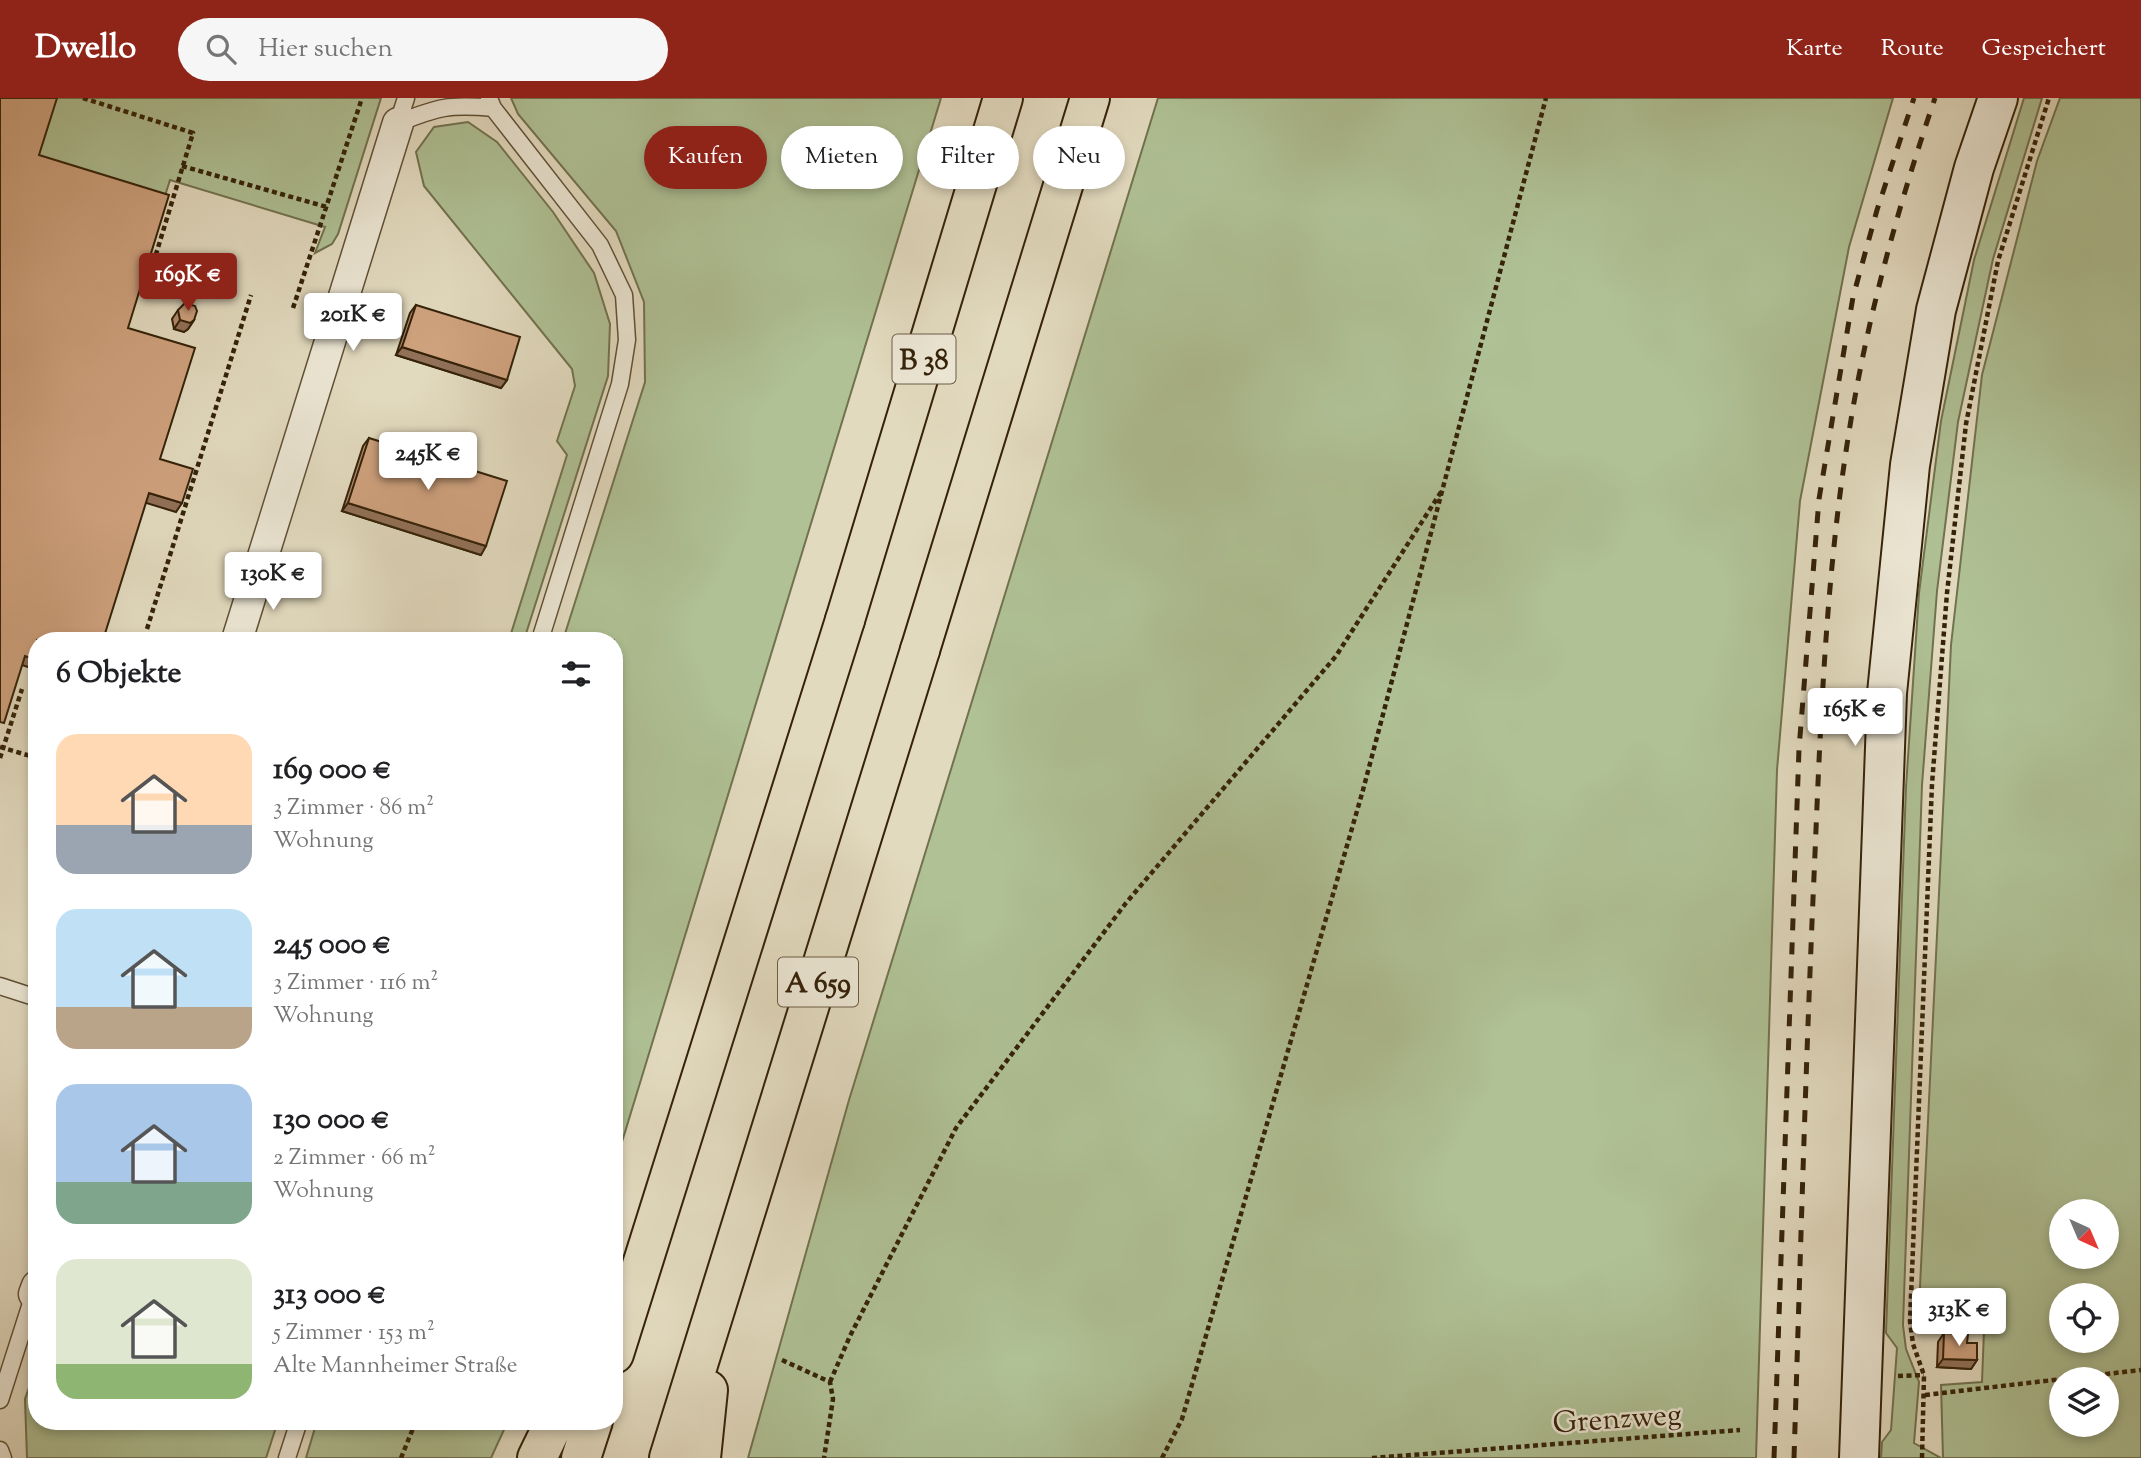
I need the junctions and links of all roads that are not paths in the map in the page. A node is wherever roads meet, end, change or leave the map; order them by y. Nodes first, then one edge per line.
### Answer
1 (1003, 98) edge
2 (1090, 98) edge
3 (1998, 98) edge
4 (491, 103) edge
5 (402, 111) edge
6 (845, 620) joint
7 (239, 632) edge
8 (542, 632) edge
9 (920, 650) joint
10 (0, 986) edge
11 (28, 995) edge
12 (673, 1169) junction
13 (623, 1276) edge
14 (716, 1313) junction
15 (28, 1314) edge
16 (623, 1326) edge
17 (0, 1400) edge
18 (296, 1430) edge
19 (551, 1430) edge
20 (590, 1430) edge
21 (1859, 1440) edge
22 (0, 1450) edge
23 (3, 1458) edge
24 (287, 1458) edge
25 (537, 1458) edge
26 (581, 1458) edge
27 (669, 1458) edge
28 (701, 1458) edge

1 - 6 highway, B 38
2 - 9 highway, B 38
3 - 21 main road
4 - 5 lane
4 - 8 lane
5 - 7 street
6 - 12 highway, A 659
9 - 14 highway, A 659
10 - 11 lane
12 - 13 highway
12 - 16 highway, A 659
14 - 27 highway, A 659
14 - 28 highway
15 - 17 lane
18 - 24 lane
19 - 25 highway
20 - 26 highway
22 - 23 lane

